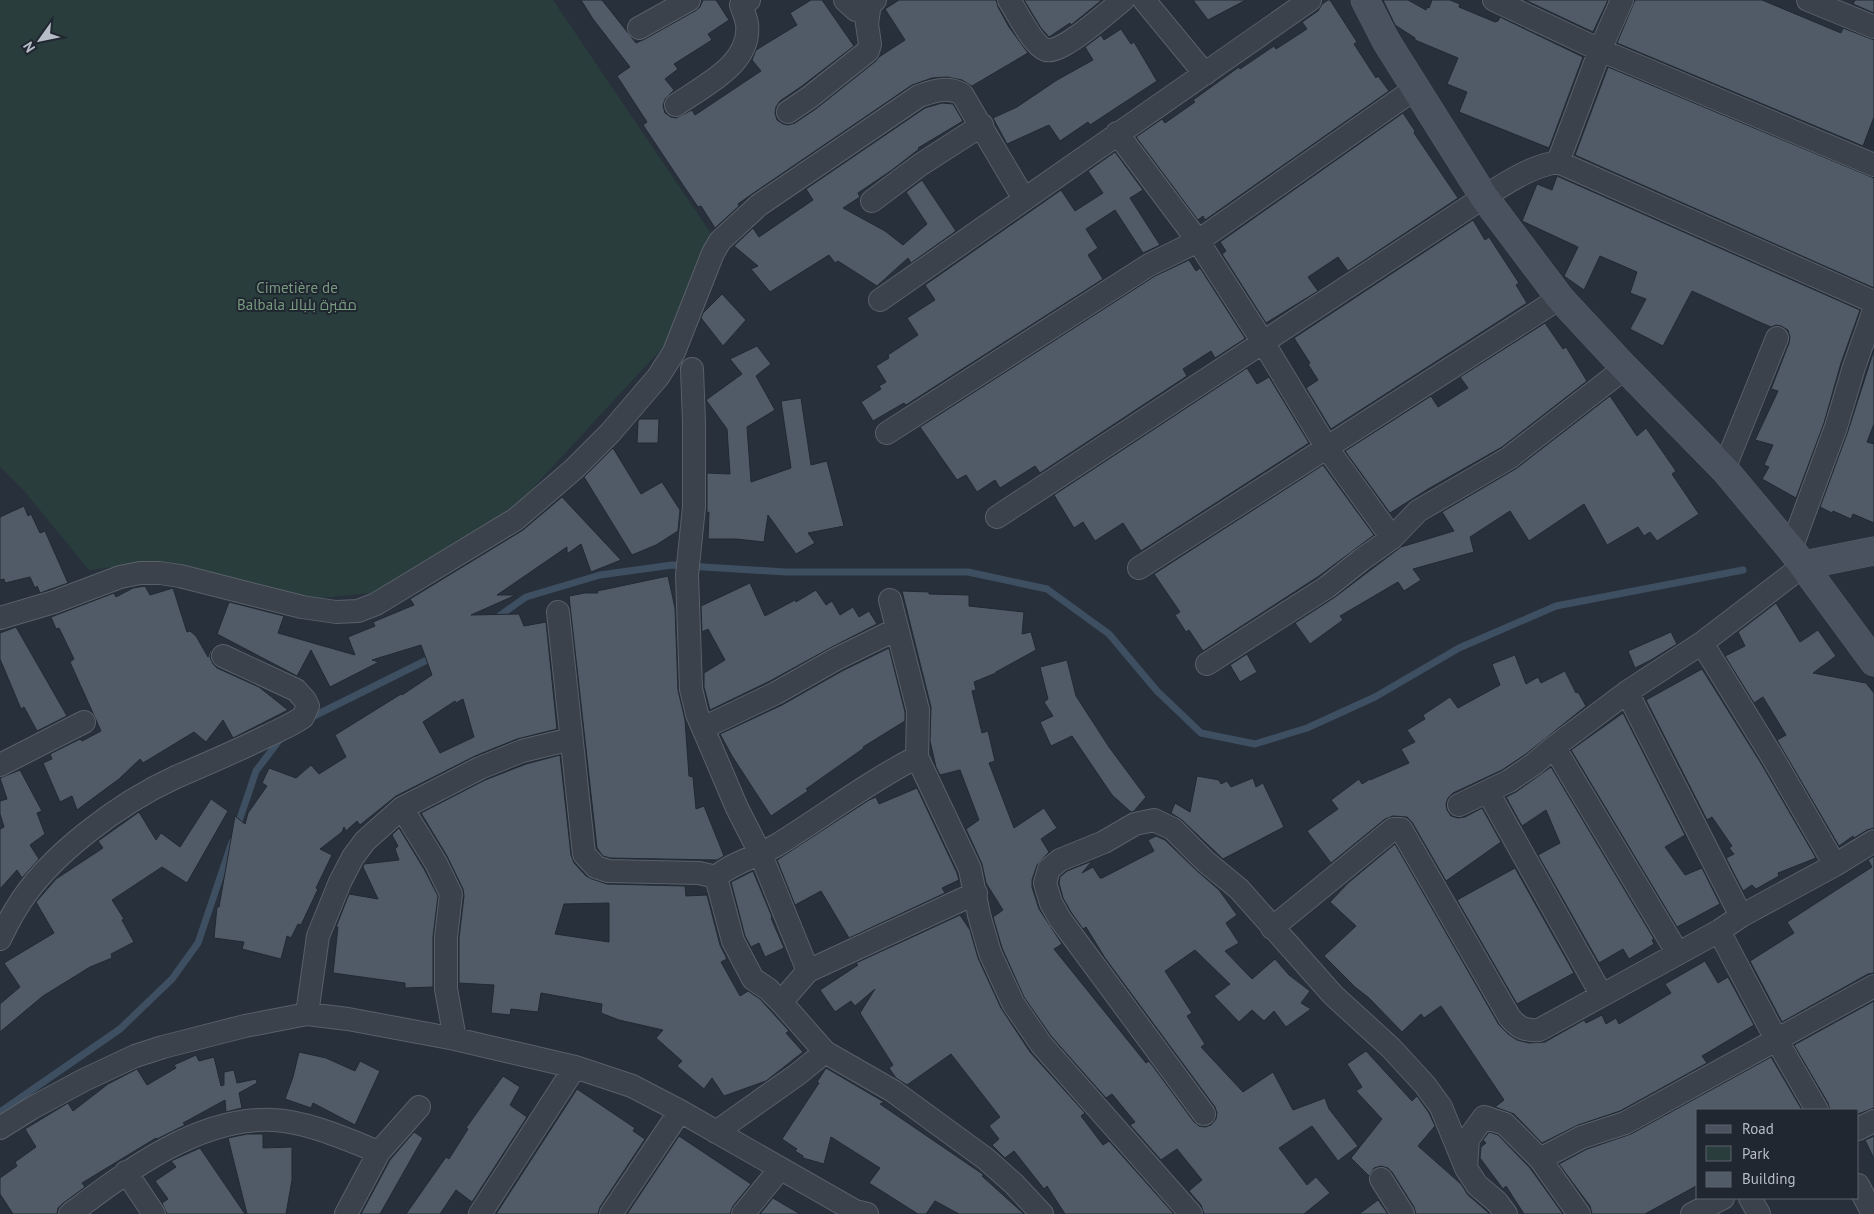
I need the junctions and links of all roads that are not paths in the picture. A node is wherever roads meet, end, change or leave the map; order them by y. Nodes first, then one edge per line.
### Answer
1 (689, 0) edge
2 (845, 0) edge
3 (1009, 0) edge
4 (1123, 0) edge
5 (1144, 0) edge
6 (1310, 0) edge
7 (1366, 0) edge
8 (1494, 0) edge
9 (1622, 0) edge
10 (1808, 0) edge
11 (742, 2) edge
12 (873, 2) edge
13 (1874, 27) edge
14 (639, 28) dead end
15 (1600, 50) junction
16 (1205, 74) junction
17 (1416, 88) junction
18 (676, 104) dead end
19 (788, 112) dead end
20 (982, 125) junction
21 (1117, 133) junction
22 (1558, 162) junction
23 (1874, 165) edge
24 (1484, 197) junction
25 (1024, 199) junction
26 (872, 201) dead end
27 (1198, 241) junction
28 (1560, 298) junction
29 (880, 300) dead end
30 (1874, 302) edge
31 (1874, 310) edge
32 (1777, 338) dead end
33 (1263, 342) junction
34 (1625, 368) junction
35 (692, 369) dead end
36 (887, 432) dead end
37 (1327, 448) junction
38 (1724, 469) junction
39 (997, 517) dead end
40 (1392, 538) junction
41 (1874, 552) edge
42 (1797, 557) junction
43 (1138, 568) dead end
44 (890, 600) dead end
45 (558, 612) dead end
46 (0, 618) edge
47 (897, 629) junction
48 (1702, 643) junction
49 (224, 656) dead end
50 (1874, 662) edge
51 (1207, 664) dead end
52 (1627, 692) junction
53 (84, 722) dead end
54 (702, 728) junction
55 (571, 738) junction
56 (1554, 747) junction
57 (917, 757) junction
58 (0, 765) edge
59 (1488, 792) junction
60 (1459, 805) dead end
61 (402, 808) junction
62 (1874, 840) edge
63 (761, 854) junction
64 (1835, 865) junction
65 (716, 877) junction
66 (976, 893) junction
67 (1741, 916) junction
68 (1272, 928) junction
69 (1719, 931) junction
70 (0, 939) edge
71 (1677, 952) junction
72 (808, 971) junction
73 (1874, 986) edge
74 (1601, 994) junction
75 (781, 1002) junction
76 (307, 1014) junction
77 (455, 1039) junction
78 (1776, 1039) junction
79 (825, 1052) junction
80 (575, 1066) junction
81 (419, 1108) dead end
82 (1816, 1109) edge
83 (680, 1111) junction
84 (1204, 1114) dead end
85 (1874, 1121) edge
86 (0, 1128) edge
87 (1859, 1128) edge
88 (716, 1132) junction
89 (379, 1152) junction
90 (1540, 1159) junction
91 (1466, 1168) junction
92 (780, 1169) junction
93 (126, 1172) junction
94 (1381, 1178) dead end
95 (1859, 1187) edge
96 (1721, 1199) edge
97 (1750, 1199) edge
98 (70, 1214) edge
99 (154, 1214) edge
100 (346, 1214) edge
101 (480, 1214) edge
102 (611, 1214) edge
103 (743, 1214) edge
104 (867, 1214) edge
105 (1042, 1214) edge
106 (1191, 1214) edge
107 (1403, 1214) edge
108 (1506, 1214) edge
109 (1579, 1214) edge
110 (1692, 1214) edge
111 (1758, 1214) edge
112 (1874, 1214) edge

1 - 14 street
2 - 12 street
3 - 4 street
5 - 16 street
6 - 16 street
7 - 17 street
8 - 15 street
9 - 15 street
10 - 13 street
11 - 18 street
12 - 19 street
15 - 22 street
15 - 23 street
16 - 21 street
17 - 24 street
17 - 27 street
20 - 25 street
20 - 26 street
20 - 46 street
21 - 25 street
21 - 27 street
22 - 24 street
22 - 30 street
24 - 28 street
24 - 33 street
25 - 29 street
27 - 33 street
27 - 36 street
28 - 34 street
28 - 37 street
31 - 42 street
32 - 38 street
33 - 37 street
33 - 39 street
34 - 38 street
34 - 40 street
35 - 54 street
37 - 40 street
37 - 43 street
38 - 42 street
40 - 51 street
41 - 42 street
42 - 48 street
42 - 50 street
44 - 47 street
45 - 55 street
47 - 54 street
47 - 57 street
48 - 52 street
48 - 64 street
49 - 70 street
52 - 56 street
52 - 67 street
53 - 58 street
54 - 63 street
55 - 61 street
55 - 65 street
56 - 59 street
56 - 71 street
57 - 63 street
57 - 66 street
59 - 60 street
59 - 74 street
61 - 76 street
61 - 77 street
62 - 64 street
63 - 65 street
63 - 72 street
64 - 67 street
65 - 75 street
66 - 72 street
66 - 106 street
67 - 69 street
68 - 74 street
68 - 84 street
68 - 91 street
69 - 71 street
69 - 78 street
71 - 74 street
72 - 75 street
73 - 78 street
75 - 79 street
76 - 77 street
76 - 86 street
77 - 80 street
78 - 82 street
78 - 90 street
79 - 88 street
79 - 105 street
80 - 83 street
80 - 101 street
81 - 89 street
83 - 88 street
83 - 102 street
85 - 87 street
88 - 92 street
89 - 93 street
89 - 100 street
90 - 91 street
90 - 109 street
91 - 108 street
92 - 103 street
92 - 104 street
93 - 98 street
93 - 99 street
94 - 107 street
95 - 112 street
96 - 110 street
97 - 111 street

